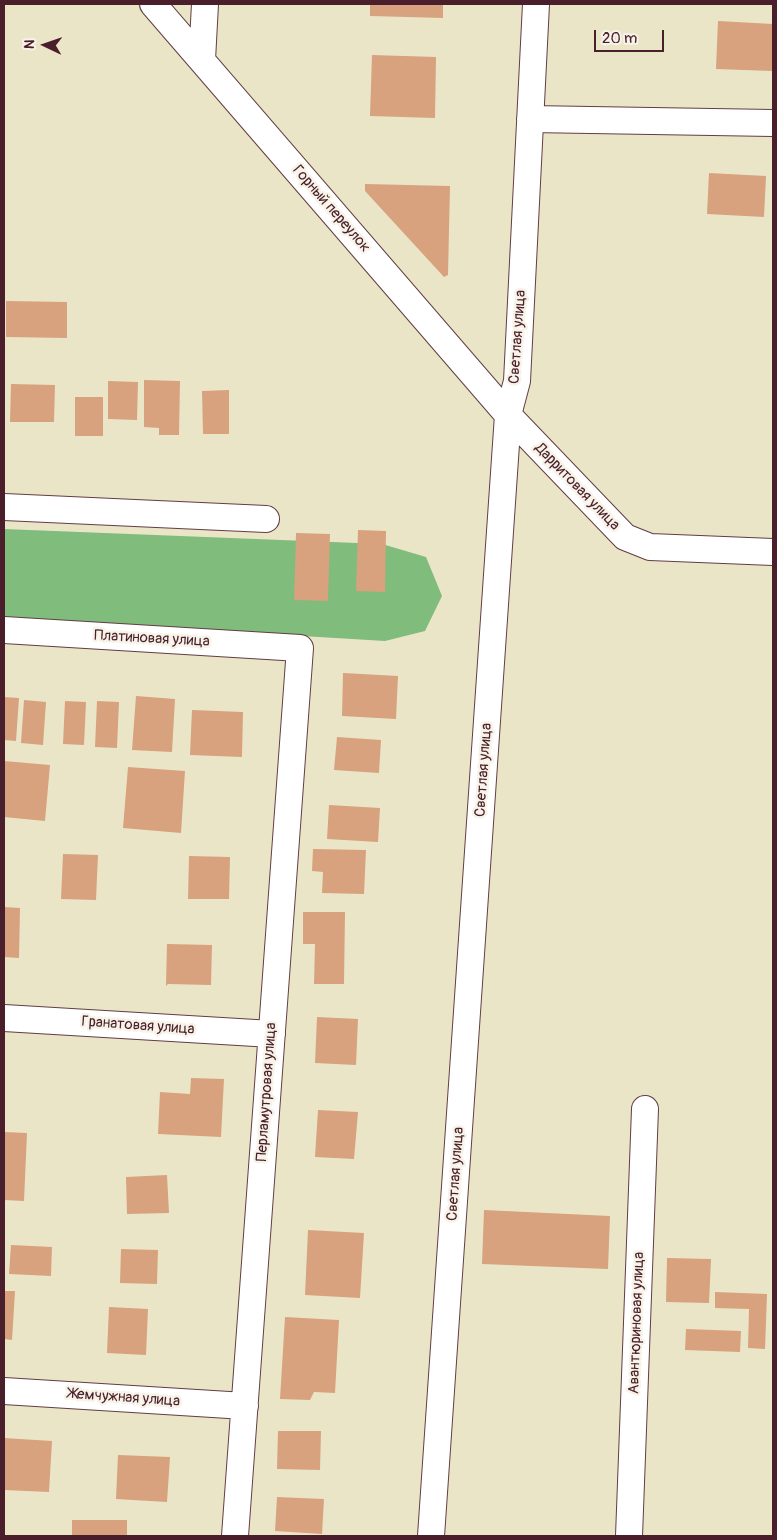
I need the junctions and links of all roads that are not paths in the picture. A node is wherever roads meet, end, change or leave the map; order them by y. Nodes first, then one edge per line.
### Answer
1 (153, 4) edge
2 (205, 4) edge
3 (536, 4) edge
4 (202, 60) junction
5 (530, 118) junction
6 (773, 123) edge
7 (508, 415) junction
8 (4, 507) edge
9 (266, 519) dead end
10 (773, 552) edge
11 (4, 630) edge
12 (300, 648) joint
13 (4, 1018) edge
14 (272, 1034) junction
15 (645, 1109) dead end
16 (4, 1390) edge
17 (245, 1406) junction
18 (235, 1536) edge
19 (431, 1536) edge
20 (629, 1536) edge

1 - 4 street, Горный переулок
2 - 4 street
3 - 5 street, Светлая улица
4 - 7 street, Горный переулок
5 - 6 street
5 - 7 street, Светлая улица
7 - 10 street, Дарритовая улица
7 - 19 street, Светлая улица
8 - 9 street
11 - 12 street, Платиновая улица
12 - 14 street, Перламутровая улица
13 - 14 street, Гранатовая улица
14 - 17 street, Перламутровая улица
15 - 20 street, Авантюриновая улица
16 - 17 street, Жемчужная улица
17 - 18 street, Перламутровая улица

